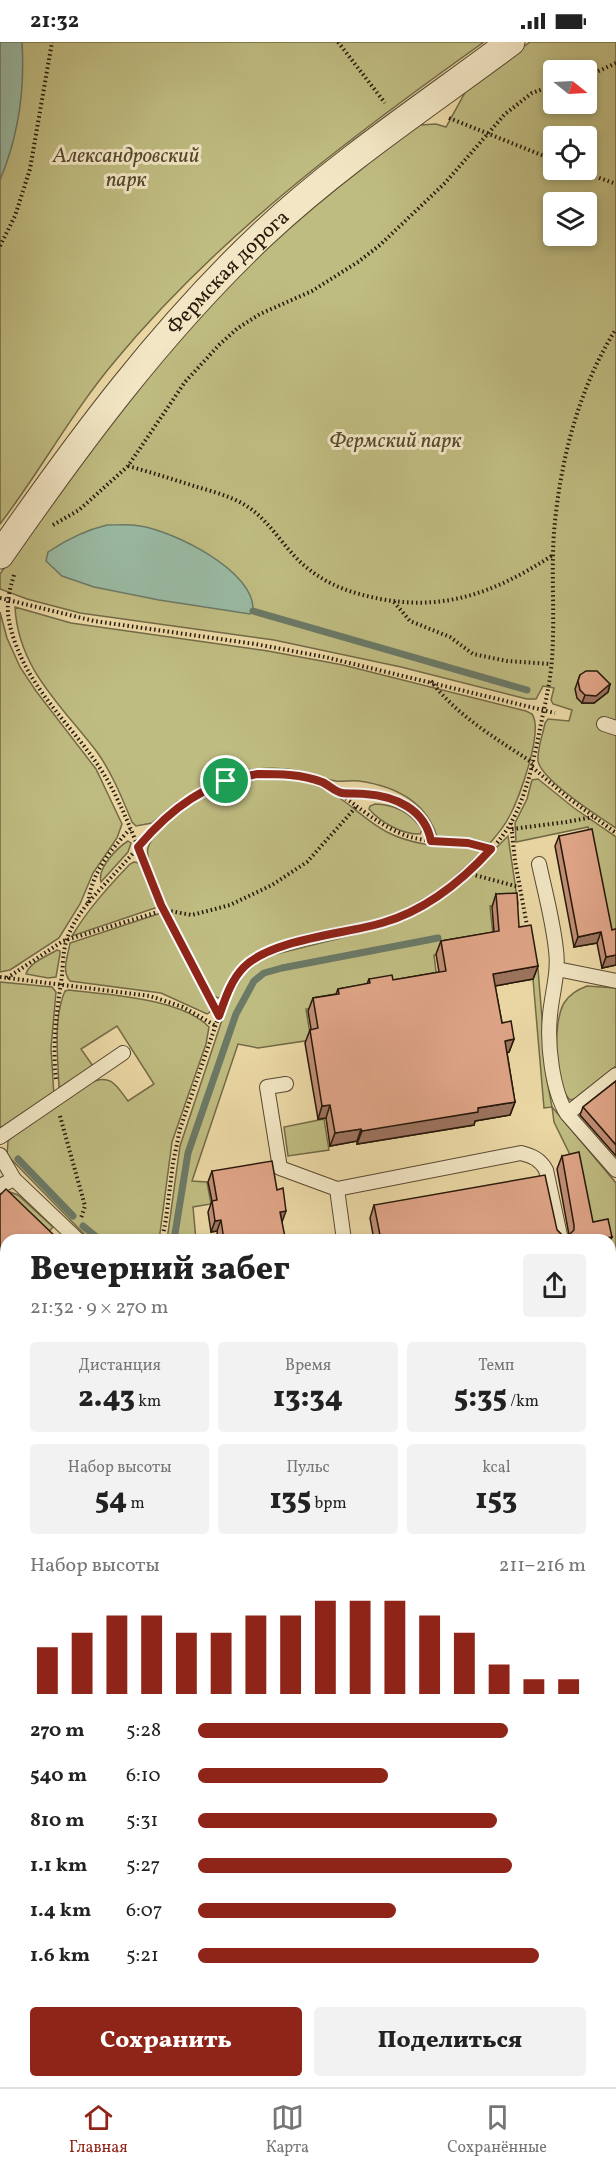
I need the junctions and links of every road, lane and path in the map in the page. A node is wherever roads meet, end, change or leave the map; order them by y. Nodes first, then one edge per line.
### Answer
1 (53, 42) edge
2 (338, 42) edge
3 (511, 42) edge
4 (616, 63) edge
5 (597, 72) edge
6 (543, 89) edge
7 (423, 107) junction
8 (401, 124) junction
9 (489, 135) junction
10 (543, 156) edge
11 (597, 177) edge
12 (616, 184) edge
13 (0, 246) edge
14 (616, 330) edge
15 (128, 466) junction
16 (48, 528) dead end
17 (553, 555) junction
18 (9, 560) edge
19 (0, 598) edge
20 (7, 600) junction
21 (394, 602) junction
22 (551, 664) junction
23 (430, 681) junction
24 (543, 710) junction
25 (555, 713) dead end
26 (532, 765) junction
27 (339, 793) junction
28 (356, 807) junction
29 (593, 816) junction
30 (511, 822) junction
31 (130, 829) junction
32 (512, 830) junction
33 (616, 833) edge
34 (431, 841) junction
35 (138, 847) junction
36 (491, 849) junction
37 (539, 864) dead end
38 (467, 873) junction
39 (519, 887) junction
40 (87, 903) junction
41 (164, 910) junction
42 (531, 938) edge
43 (66, 941) junction
44 (557, 969) junction
45 (0, 977) edge
46 (7, 978) junction
47 (616, 981) edge
48 (219, 1016) junction
49 (216, 1026) junction
50 (123, 1053) dead end
51 (616, 1075) edge
52 (285, 1084) dead end
53 (567, 1114) junction
54 (0, 1137) edge
55 (0, 1155) edge
56 (616, 1170) edge
57 (14, 1179) junction
58 (0, 1186) edge
59 (337, 1189) junction
60 (72, 1234) edge
61 (163, 1234) edge
62 (343, 1234) edge
63 (560, 1234) edge

1 - 13 path
2 - 8 path
3 - 7 street, Фермская дорога
4 - 5 path
6 - 9 path
7 - 8 street, Фермская дорога
7 - 9 path
8 - 18 street, Фермская дорога
9 - 10 path
9 - 15 path
11 - 12 path
14 - 17 path
15 - 16 path
15 - 21 path
17 - 21 path
17 - 22 path
18 - 20 path
19 - 20 path
20 - 23 path
20 - 31 path
21 - 22 path
22 - 24 path
23 - 24 path
23 - 26 path
24 - 25 path
24 - 26 path
26 - 29 path
26 - 30 path
27 - 28 path
27 - 34 path
27 - 35 path
28 - 34 path
28 - 41 path
29 - 32 path
29 - 33 path
30 - 32 path
30 - 36 path
31 - 35 path
31 - 40 path
32 - 39 path
34 - 36 path
35 - 40 path
35 - 41 path
36 - 38 path
37 - 44 lane
38 - 39 path
38 - 48 path
39 - 42 path
40 - 43 path
41 - 43 path
41 - 48 path
43 - 46 path
44 - 47 lane
44 - 53 lane
45 - 46 path
46 - 49 path
48 - 49 path
49 - 61 path
50 - 54 lane
51 - 53 lane
52 - 59 lane
53 - 56 lane
55 - 57 lane
57 - 58 lane
57 - 60 lane
59 - 62 lane
59 - 63 lane

